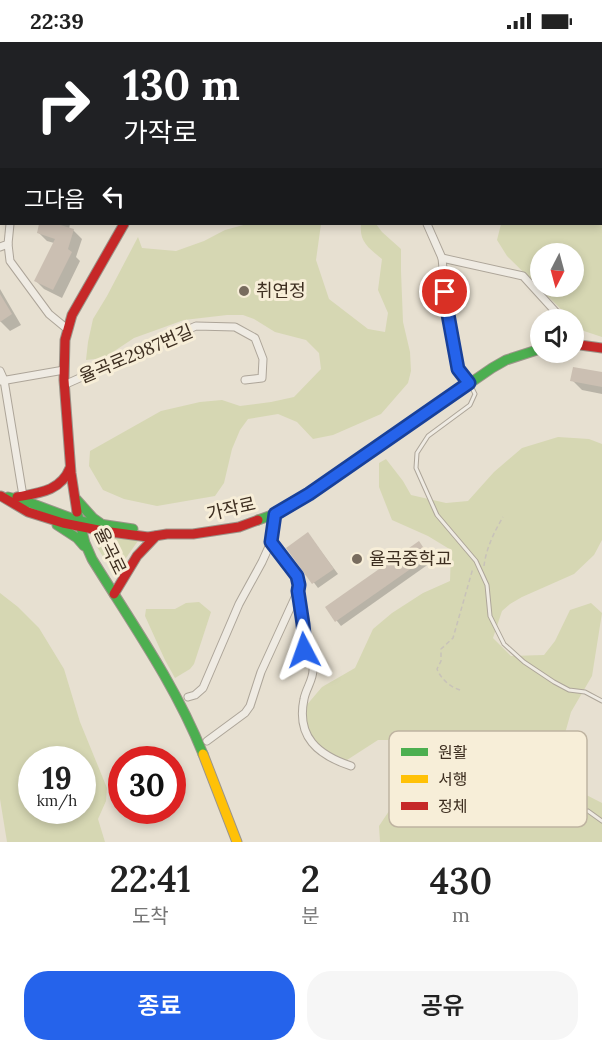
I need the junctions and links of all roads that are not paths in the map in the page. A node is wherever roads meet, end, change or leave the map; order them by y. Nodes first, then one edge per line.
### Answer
1 (10, 225) edge
2 (123, 225) edge
3 (427, 225) edge
4 (8, 244) junction
5 (0, 247) edge
6 (442, 258) junction
7 (553, 309) edge
8 (66, 328) junction
9 (584, 345) edge
10 (602, 348) edge
11 (530, 352) edge
12 (64, 370) junction
13 (0, 371) edge
14 (245, 380) dead end
15 (2, 381) edge
16 (469, 383) junction
17 (64, 385) junction
18 (70, 466) junction
19 (4, 496) edge
20 (23, 496) junction
21 (75, 499) junction
22 (27, 512) junction
23 (275, 514) junction
24 (79, 524) junction
25 (102, 524) junction
26 (167, 534) junction
27 (156, 536) junction
28 (271, 542) junction
29 (86, 548) junction
30 (298, 591) junction
31 (114, 594) junction
32 (188, 697) dead end
33 (602, 701) edge
34 (207, 741) dead end
35 (351, 766) dead end
36 (588, 811) dead end
37 (602, 821) edge
38 (237, 842) edge

1 - 4 street
2 - 8 street, 율곡로
3 - 6 street
4 - 5 street
4 - 8 street
6 - 7 street
6 - 16 street
8 - 12 street, 율곡로
9 - 10 street
11 - 16 street, 가작로
12 - 15 street
12 - 17 street, 율곡로
13 - 15 street
14 - 17 street, 율곡로2987번길
15 - 20 street
16 - 23 street, 가작로
16 - 33 lane
17 - 18 street, 율곡로
18 - 20 street
18 - 21 street, 율곡로
19 - 20 street
19 - 22 street, 가작로
19 - 24 street, 가작로
21 - 24 street, 율곡로
21 - 25 street
22 - 24 street, 가작로
22 - 29 street
23 - 26 street, 가작로
23 - 28 street
24 - 25 street, 가작로
24 - 27 street, 가작로
24 - 29 street, 율곡로
25 - 26 street, 가작로
26 - 27 street, 가작로
27 - 31 street
28 - 30 street
28 - 32 street
29 - 31 street, 율곡로
30 - 34 street
30 - 35 street
31 - 38 street, 율곡로
36 - 37 lane

